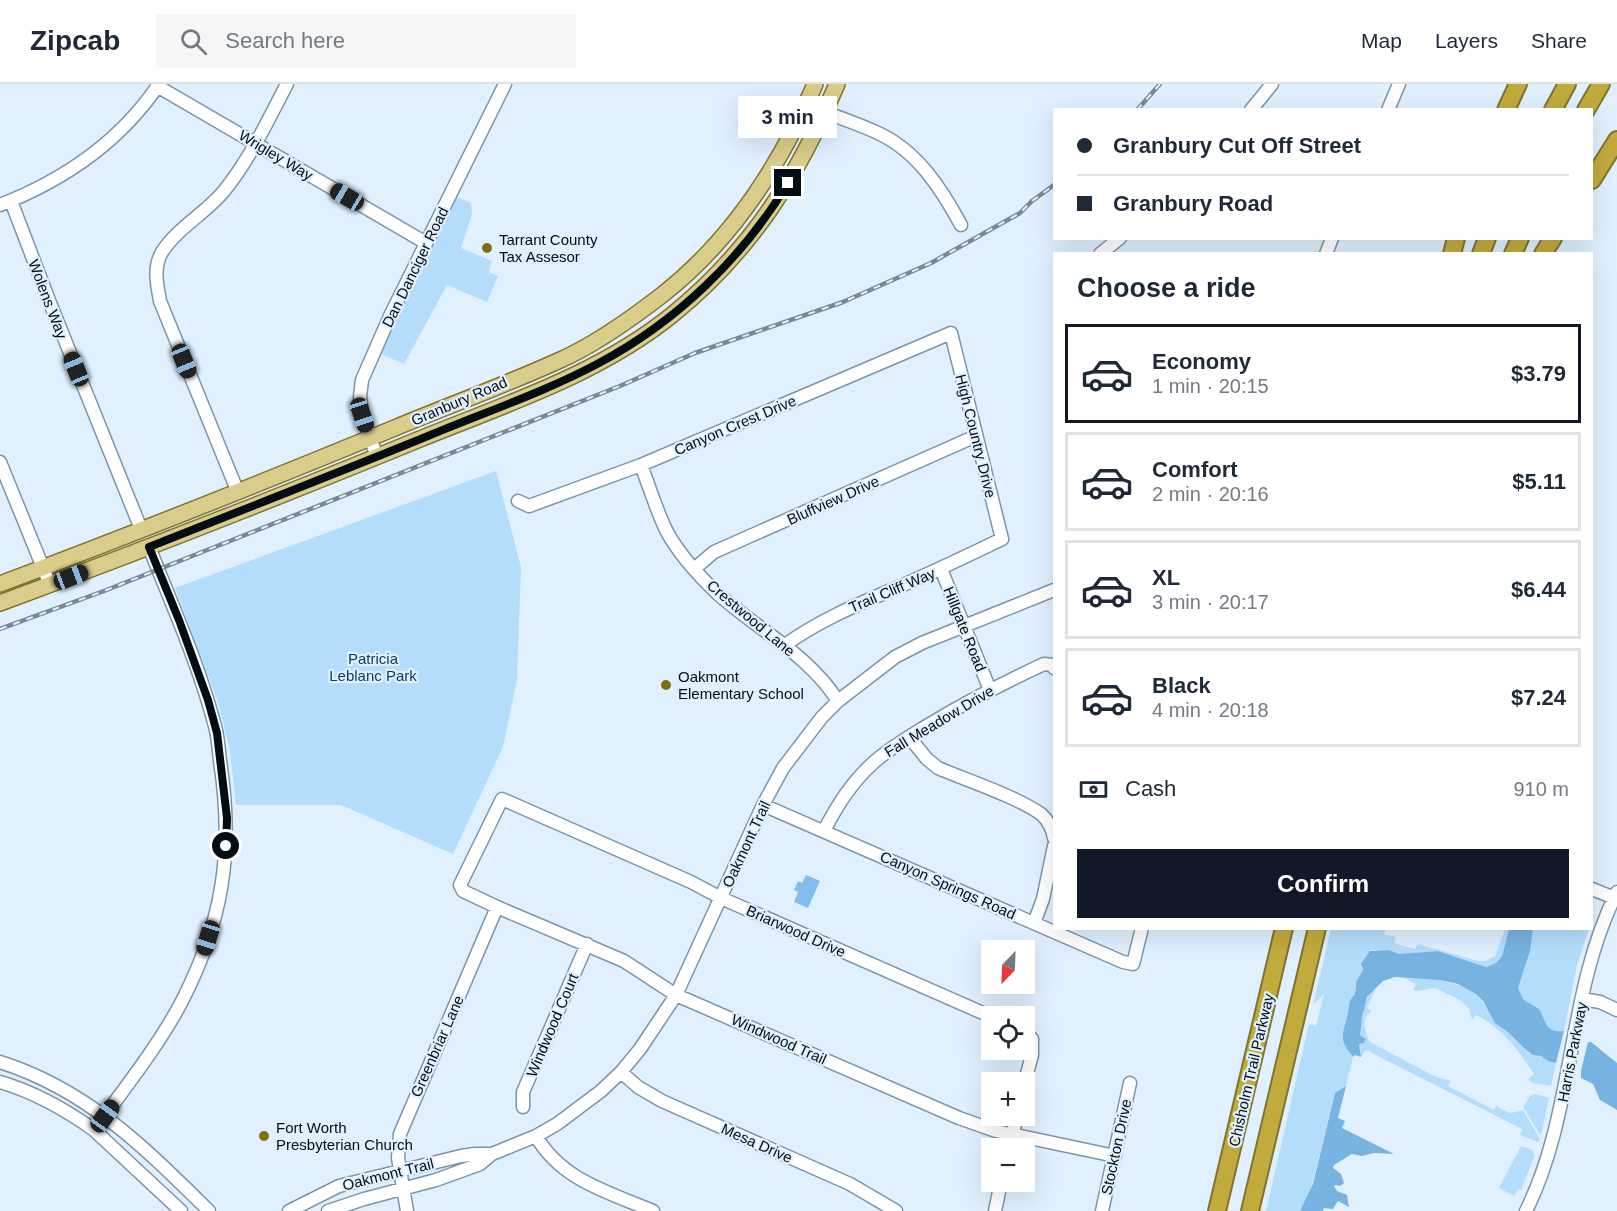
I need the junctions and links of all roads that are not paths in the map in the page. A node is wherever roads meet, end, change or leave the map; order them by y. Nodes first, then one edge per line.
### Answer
1 (287, 84) edge
2 (505, 84) edge
3 (815, 84) edge
4 (837, 84) edge
5 (1272, 84) edge
6 (1399, 84) edge
7 (1518, 84) edge
8 (1567, 84) edge
9 (1601, 84) edge
10 (158, 85) edge
11 (806, 103) junction
12 (1253, 108) edge
13 (1389, 108) edge
14 (1507, 108) edge
15 (1554, 108) edge
16 (1587, 108) edge
17 (825, 112) junction
18 (1617, 140) edge
19 (256, 143) junction
20 (1593, 178) edge
21 (6, 203) edge
22 (961, 225) dead end
23 (1118, 240) edge
24 (426, 243) junction
25 (1102, 252) edge
26 (705, 256) junction
27 (720, 271) junction
28 (951, 333) joint
29 (559, 361) junction
30 (568, 378) junction
31 (976, 436) junction
32 (369, 438) junction
33 (377, 457) junction
34 (0, 462) edge
35 (641, 465) junction
36 (237, 490) junction
37 (518, 501) dead end
38 (177, 515) junction
39 (141, 529) junction
40 (1002, 539) joint
41 (111, 541) junction
42 (149, 547) junction
43 (42, 568) junction
44 (941, 568) junction
45 (694, 569) junction
46 (0, 584) edge
47 (50, 585) junction
48 (1053, 590) edge
49 (0, 603) edge
50 (963, 627) junction
51 (785, 645) junction
52 (1053, 667) edge
53 (990, 690) junction
54 (838, 701) junction
55 (909, 737) junction
56 (502, 799) joint
57 (763, 805) junction
58 (824, 831) junction
59 (1053, 835) edge
60 (1053, 851) edge
61 (1593, 889) edge
62 (1616, 897) edge
63 (721, 898) junction
64 (497, 907) junction
65 (1034, 923) junction
66 (1142, 930) edge
67 (1284, 930) edge
68 (1317, 930) edge
69 (587, 944) junction
70 (676, 995) junction
71 (1582, 999) junction
72 (1617, 1010) edge
73 (981, 1012) edge
74 (0, 1062) edge
75 (621, 1072) junction
76 (0, 1082) edge
77 (1130, 1083) dead end
78 (523, 1107) dead end
79 (105, 1116) junction
80 (1014, 1126) edge
81 (94, 1130) junction
82 (1012, 1134) junction
83 (536, 1136) junction
84 (1011, 1138) edge
85 (492, 1154) junction
86 (1115, 1156) junction
87 (400, 1170) junction
88 (403, 1189) junction
89 (999, 1192) edge
90 (181, 1211) edge
91 (209, 1211) edge
92 (289, 1211) edge
93 (328, 1211) edge
94 (407, 1211) edge
95 (653, 1211) edge
96 (896, 1211) edge
97 (995, 1211) edge
98 (1102, 1211) edge
99 (1217, 1211) edge
100 (1250, 1211) edge
101 (1526, 1211) edge

1 - 19 street
2 - 24 street, Dan Danciger Road
3 - 11 main road, Granbury Road
4 - 17 main road, Granbury Road
5 - 12 street
6 - 13 street
7 - 14 highway
8 - 15 highway
9 - 16 highway
10 - 19 street, Wrigley Way
10 - 21 street
11 - 17 main road
11 - 26 main road, Granbury Road
17 - 22 street
17 - 27 main road, Granbury Road
18 - 20 highway
19 - 24 street, Wrigley Way
19 - 36 street
21 - 39 street, Wolens Way
23 - 25 street
24 - 32 street, Dan Danciger Road
26 - 27 main road
26 - 29 main road, Granbury Road
27 - 30 main road, Granbury Road
28 - 31 street, High Country Drive
28 - 35 street, Canyon Crest Drive
29 - 30 main road
29 - 32 main road, Granbury Road
30 - 33 main road, Granbury Road
31 - 40 street, High Country Drive
31 - 45 street, Bluffview Drive
32 - 33 street, Dan Danciger Road
32 - 36 main road, Granbury Road
33 - 42 main road, Granbury Road
34 - 43 street
35 - 37 street, Canyon Crest Drive
35 - 45 street, Crestwood Lane
36 - 38 main road, Granbury Road
38 - 39 main road, Granbury Road
38 - 42 main road
39 - 41 main road, Granbury Road
40 - 44 street, Trail Cliff Way
41 - 42 main road
41 - 43 main road, Granbury Road
42 - 47 main road, Granbury Road
42 - 79 street
43 - 46 main road, Granbury Road
43 - 47 street
44 - 50 street, Hillgate Road
44 - 51 street, Trail Cliff Way
45 - 51 street, Crestwood Lane
47 - 49 main road, Granbury Road
48 - 50 street, Oakmont Trail
50 - 53 street, Hillgate Road
50 - 54 street, Oakmont Trail
51 - 54 street, Crestwood Lane
52 - 53 street, Fall Meadow Drive
53 - 55 street, Fall Meadow Drive
54 - 57 street, Oakmont Trail
55 - 58 street, Fall Meadow Drive
55 - 59 street
56 - 63 street, Briarwood Drive
56 - 64 street, Windwood Trail
57 - 58 street, Canyon Springs Road
57 - 63 street, Oakmont Trail
58 - 65 street, Canyon Springs Road
60 - 65 street
61 - 62 street
62 - 71 street, Harris Parkway
63 - 70 street, Oakmont Trail
63 - 73 street, Briarwood Drive
64 - 69 street, Windwood Trail
64 - 87 street, Greenbriar Lane
65 - 66 street, Canyon Springs Road
67 - 99 highway, Chisholm Trail Parkway
68 - 100 highway, Chisholm Trail Parkway
69 - 70 street, Windwood Trail
69 - 78 street, Windwood Court
70 - 75 street, Oakmont Trail
70 - 82 street, Windwood Trail
71 - 72 street
71 - 101 street, Harris Parkway
74 - 79 street
75 - 83 street, Oakmont Trail
75 - 96 street, Mesa Drive
76 - 81 street
77 - 86 street, Stockton Drive
79 - 81 street
79 - 91 street
80 - 82 street
81 - 90 street
82 - 84 street
82 - 86 street, Windwood Trail
83 - 85 street, Oakmont Trail
83 - 95 street
85 - 87 street, Oakmont Trail
85 - 88 street, Oakmont Trail
86 - 98 street, Stockton Drive
87 - 88 street, Greenbriar Lane
87 - 92 street, Oakmont Trail
88 - 93 street, Oakmont Trail
88 - 94 street, Greenbriar Lane
89 - 97 street

